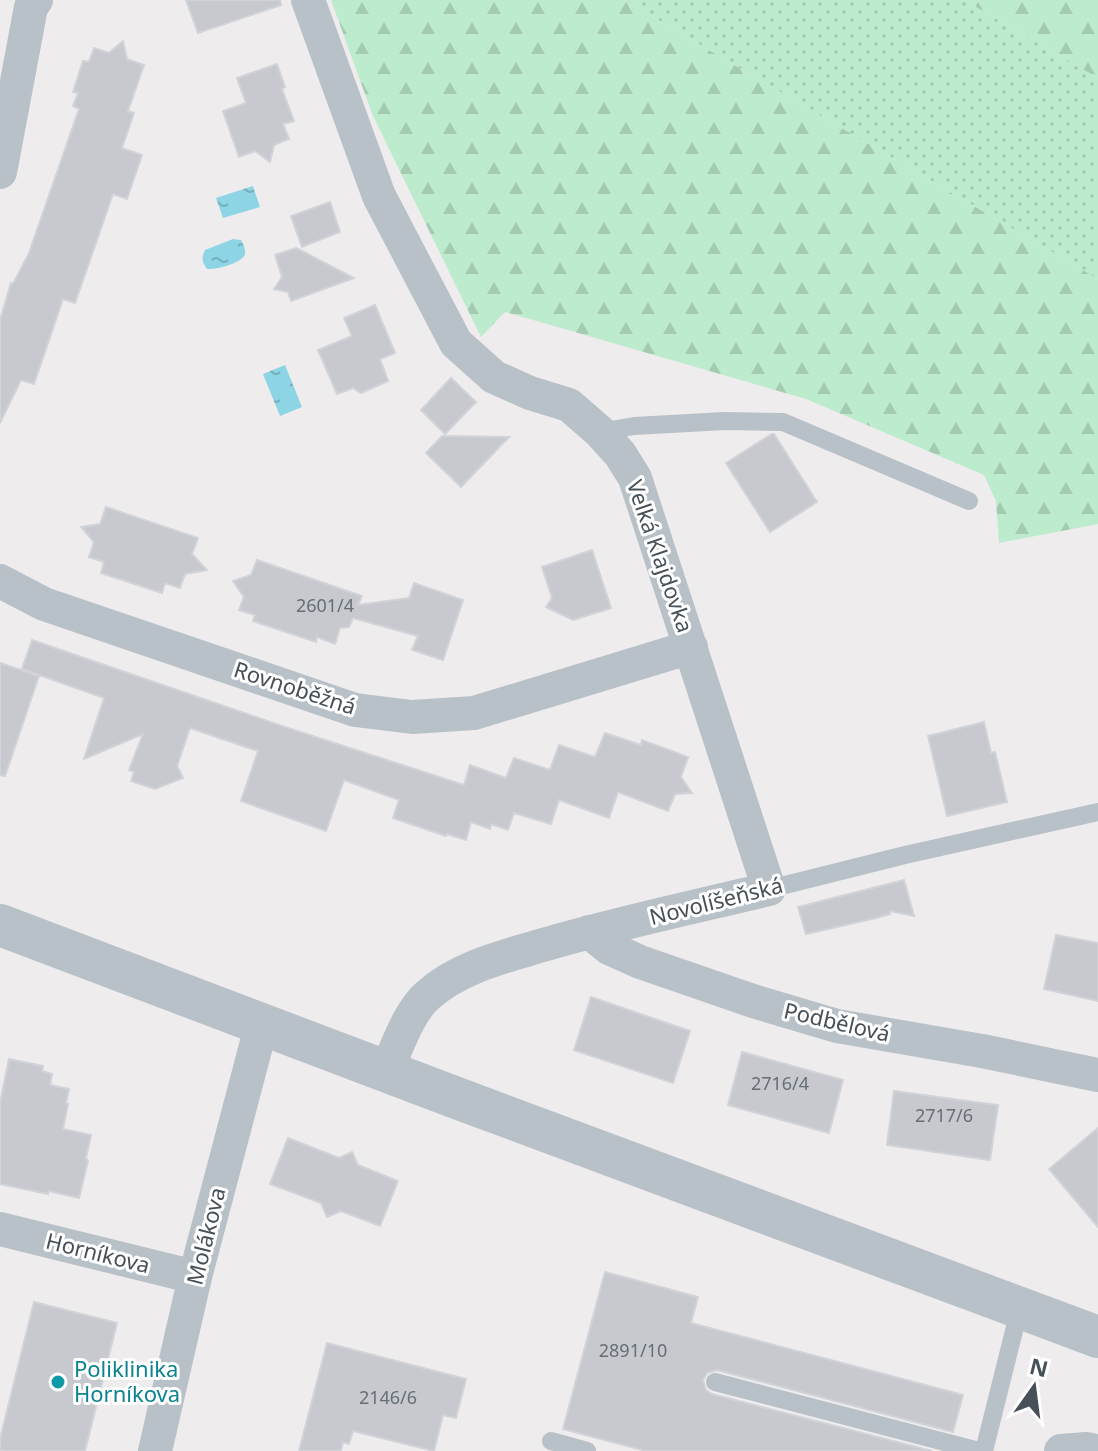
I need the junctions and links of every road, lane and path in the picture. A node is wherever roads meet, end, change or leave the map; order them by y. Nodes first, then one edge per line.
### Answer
1 (36, 0) edge
2 (308, 0) edge
3 (0, 172) edge
4 (600, 432) junction
5 (969, 501) dead end
6 (0, 581) edge
7 (691, 647) junction
8 (1098, 812) edge
9 (769, 889) junction
10 (0, 925) edge
11 (589, 932) junction
12 (262, 1023) junction
13 (386, 1071) junction
14 (1098, 1075) edge
15 (0, 1229) edge
16 (195, 1277) junction
17 (1020, 1307) junction
18 (1098, 1337) edge
19 (715, 1382) dead end
20 (551, 1441) dead end
21 (155, 1451) edge
22 (587, 1451) edge
23 (982, 1451) edge
24 (1061, 1451) edge
25 (1097, 1451) edge

1 - 3 street
2 - 4 street, Velká Klajdovka
4 - 5 lane
4 - 7 street, Velká Klajdovka
6 - 7 street, Rovnoběžná
7 - 9 street, Velká Klajdovka
8 - 9 lane, Novolíšeňská
9 - 11 street, Novolíšeňská
10 - 12 street
11 - 13 street, Novolíšeňská
11 - 14 street, Podbělová
12 - 13 street
12 - 16 street, Molákova
13 - 17 street
15 - 16 street, Horníkova
16 - 21 street, Molákova
17 - 18 street
17 - 23 lane
19 - 23 lane
20 - 22 lane
24 - 25 street

